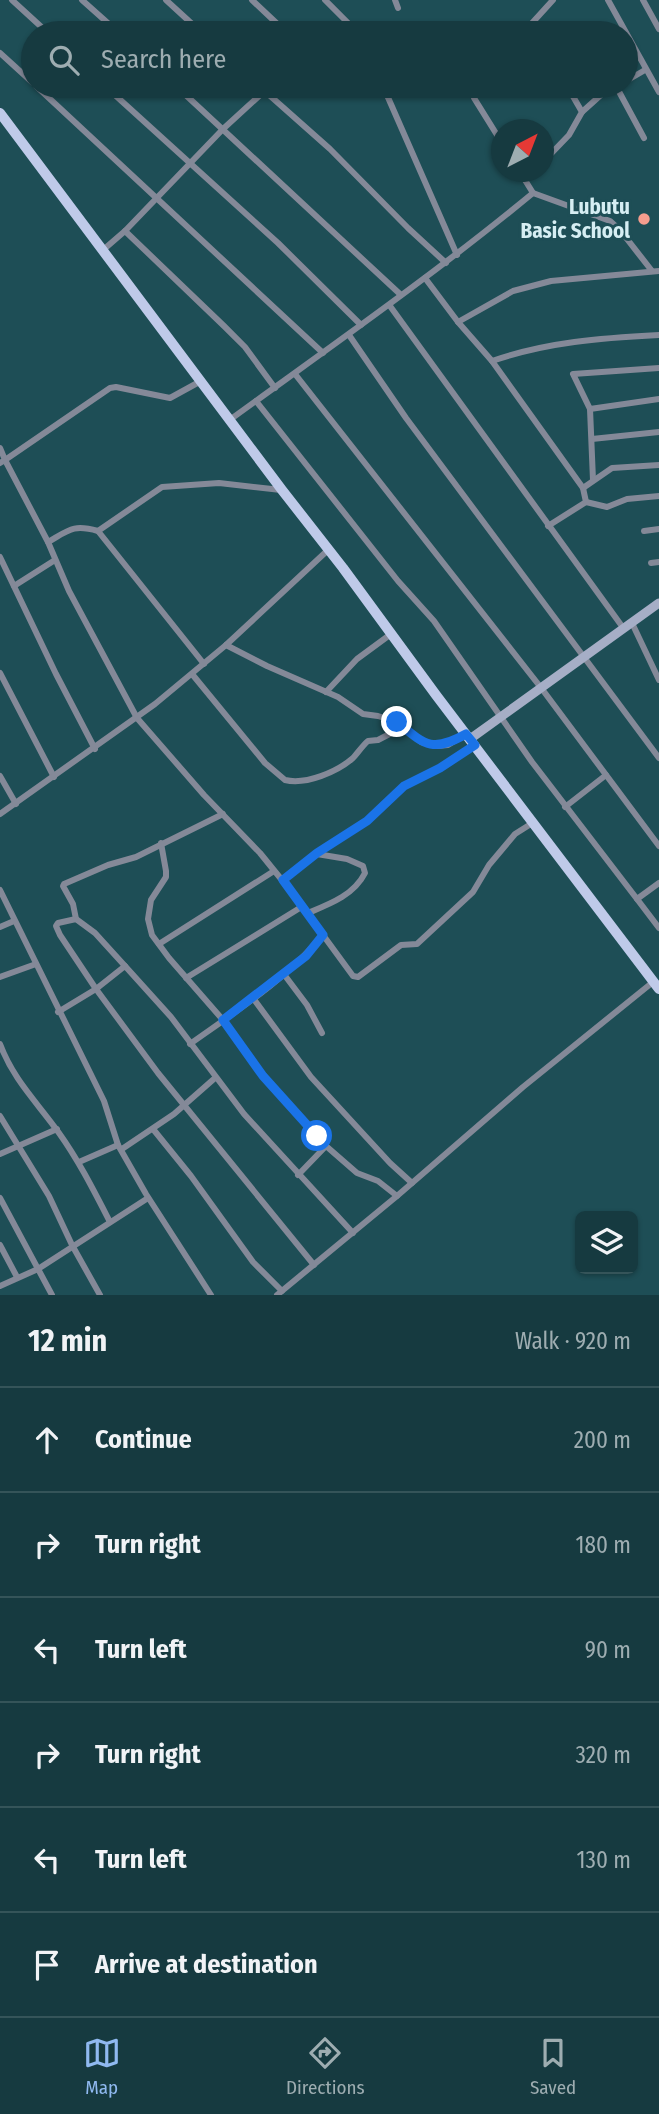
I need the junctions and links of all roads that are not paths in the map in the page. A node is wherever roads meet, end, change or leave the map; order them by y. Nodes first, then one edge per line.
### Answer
1 (12, 0) edge
2 (82, 0) edge
3 (166, 0) edge
4 (252, 0) edge
5 (326, 0) edge
6 (395, 0) edge
7 (553, 0) edge
8 (608, 0) edge
9 (643, 0) edge
10 (398, 8) dead end
11 (35, 21) edge
12 (106, 21) edge
13 (189, 21) edge
14 (274, 21) edge
15 (346, 21) edge
16 (535, 21) edge
17 (619, 21) edge
18 (658, 25) edge
19 (0, 54) edge
20 (638, 57) edge
21 (645, 70) junction
22 (21, 72) edge
23 (638, 74) edge
24 (659, 92) edge
25 (50, 98) edge
26 (118, 98) edge
27 (189, 98) edge
28 (254, 98) edge
29 (277, 98) edge
30 (388, 98) edge
31 (474, 98) edge
32 (573, 98) edge
33 (599, 98) edge
34 (622, 98) edge
35 (582, 112) junction
36 (1, 115) edge
37 (491, 125) edge
38 (223, 129) junction
39 (644, 138) dead end
40 (554, 151) edge
41 (190, 164) junction
42 (526, 182) edge
43 (533, 193) junction
44 (157, 198) junction
45 (125, 232) junction
46 (103, 250) junction
47 (457, 254) junction
48 (446, 263) junction
49 (655, 271) edge
50 (425, 278) junction
51 (401, 296) junction
52 (390, 306) junction
53 (458, 322) junction
54 (361, 325) junction
55 (349, 335) junction
56 (659, 335) edge
57 (323, 354) junction
58 (492, 361) junction
59 (659, 368) edge
60 (295, 374) junction
61 (201, 381) junction
62 (275, 387) junction
63 (659, 399) edge
64 (257, 401) junction
65 (590, 409) junction
66 (231, 419) junction
67 (659, 432) edge
68 (592, 439) junction
69 (0, 449) edge
70 (3, 461) edge
71 (659, 465) edge
72 (593, 481) junction
73 (583, 488) junction
74 (282, 490) junction
75 (659, 496) edge
76 (586, 502) junction
77 (548, 526) junction
78 (659, 529) edge
79 (98, 531) junction
80 (644, 531) dead end
81 (48, 542) junction
82 (328, 550) junction
83 (0, 557) edge
84 (55, 559) junction
85 (659, 562) edge
86 (651, 563) dead end
87 (14, 586) junction
88 (659, 603) edge
89 (628, 626) junction
90 (391, 634) junction
91 (226, 645) junction
92 (586, 658) junction
93 (205, 664) junction
94 (0, 673) edge
95 (192, 674) junction
96 (659, 680) edge
97 (542, 689) junction
98 (326, 692) junction
99 (137, 718) junction
100 (501, 718) junction
101 (403, 727) junction
102 (470, 740) junction
103 (95, 749) junction
104 (659, 758) edge
105 (606, 775) junction
106 (0, 776) edge
107 (54, 777) junction
108 (16, 804) junction
109 (565, 807) junction
110 (0, 814) edge
111 (223, 814) junction
112 (534, 822) junction
113 (161, 843) junction
114 (659, 846) edge
115 (317, 853) junction
116 (274, 871) junction
117 (283, 880) junction
118 (659, 883) edge
119 (0, 890) edge
120 (637, 899) junction
121 (303, 905) junction
122 (309, 913) junction
123 (76, 919) junction
124 (14, 921) junction
125 (0, 927) edge
126 (659, 928) edge
127 (323, 935) junction
128 (159, 944) junction
129 (36, 964) junction
130 (125, 966) junction
131 (283, 973) junction
132 (0, 976) edge
133 (186, 978) junction
134 (656, 986) edge
135 (96, 989) junction
136 (253, 998) junction
137 (58, 1012) junction
138 (223, 1020) junction
139 (322, 1033) dead end
140 (0, 1044) edge
141 (190, 1044) junction
142 (215, 1078) junction
143 (184, 1105) junction
144 (0, 1116) edge
145 (57, 1129) junction
146 (153, 1129) junction
147 (18, 1145) junction
148 (326, 1146) junction
149 (120, 1147) junction
150 (0, 1154) edge
151 (79, 1162) junction
152 (298, 1175) junction
153 (412, 1183) junction
154 (397, 1196) junction
155 (0, 1198) edge
156 (148, 1198) junction
157 (110, 1222) junction
158 (353, 1233) junction
159 (0, 1245) edge
160 (72, 1245) junction
161 (314, 1265) junction
162 (38, 1269) junction
163 (17, 1277) junction
164 (0, 1286) edge
165 (279, 1293) edge
166 (52, 1295) edge
167 (100, 1295) edge
168 (211, 1295) edge

1 - 11 street
2 - 12 street
3 - 13 street
4 - 14 street
5 - 15 street
6 - 10 street
7 - 16 street
8 - 17 street
9 - 18 street
19 - 22 street
20 - 21 street
21 - 23 street
21 - 24 street
25 - 44 street
26 - 41 street
27 - 38 street
28 - 38 street
29 - 48 street
30 - 47 street
31 - 37 street
32 - 35 street
33 - 35 street
34 - 39 street
35 - 40 street
36 - 46 main road
38 - 41 street
38 - 51 street
41 - 44 street
41 - 54 street
42 - 43 street
43 - 47 street
43 - 49 street
44 - 45 street
44 - 57 street
45 - 46 street
45 - 62 street
46 - 61 main road
47 - 48 street
48 - 50 street
49 - 53 street
50 - 51 street
50 - 53 street
51 - 52 street
52 - 54 street
52 - 77 street
53 - 58 street
54 - 55 street
55 - 57 street
55 - 92 street
56 - 58 street
57 - 60 street
58 - 73 street
59 - 65 street
60 - 62 street
60 - 97 street
61 - 66 main road
61 - 70 street
62 - 64 street
63 - 65 street
64 - 66 street
64 - 100 street
65 - 68 street
66 - 74 main road
67 - 68 street
68 - 72 street
69 - 70 street
70 - 81 street
71 - 72 street
72 - 73 street
73 - 76 street
74 - 79 street
74 - 82 main road
75 - 76 street
76 - 77 street
77 - 89 street
78 - 80 street
79 - 81 street
79 - 93 street
81 - 84 street
82 - 90 main road
82 - 91 street
83 - 87 street
84 - 87 street
84 - 99 street
85 - 86 street
87 - 103 street
88 - 89 street
89 - 92 street
89 - 96 street
90 - 98 street
90 - 102 main road
91 - 93 street
91 - 98 street
92 - 97 street
92 - 104 street
93 - 95 street
94 - 107 street
95 - 99 street
95 - 101 street
97 - 100 street
97 - 105 street
98 - 101 street
99 - 103 street
99 - 111 street
100 - 102 street
100 - 109 street
101 - 102 street
102 - 112 main road
102 - 115 street
103 - 107 street
105 - 109 street
105 - 114 street
106 - 108 street
107 - 108 street
108 - 110 street
109 - 120 street
111 - 113 street
111 - 116 street
112 - 127 street
112 - 134 main road
113 - 123 street
113 - 128 street
115 - 117 street
115 - 122 street
116 - 117 street
116 - 128 street
117 - 121 street
118 - 120 street
119 - 124 street
120 - 126 street
121 - 122 street
121 - 133 street
122 - 127 street
123 - 130 street
123 - 135 street
124 - 125 street
124 - 129 street
127 - 131 street
128 - 133 street
129 - 132 street
129 - 137 street
130 - 135 street
130 - 141 street
131 - 136 street
131 - 139 street
133 - 138 street
134 - 153 street
135 - 137 street
135 - 143 street
136 - 138 street
136 - 153 street
137 - 149 street
138 - 141 street
138 - 148 street
140 - 145 street
141 - 142 street
142 - 143 street
142 - 152 street
143 - 146 street
143 - 161 street
144 - 147 street
145 - 147 street
145 - 151 street
146 - 149 street
146 - 165 street
147 - 150 street
147 - 160 street
148 - 152 street
148 - 154 street
149 - 151 street
149 - 156 street
151 - 157 street
152 - 158 street
153 - 154 street
154 - 158 street
155 - 162 street
156 - 157 street
156 - 168 street
157 - 160 street
158 - 161 street
159 - 163 street
160 - 162 street
160 - 167 street
161 - 165 street
162 - 163 street
162 - 166 street
163 - 164 street

